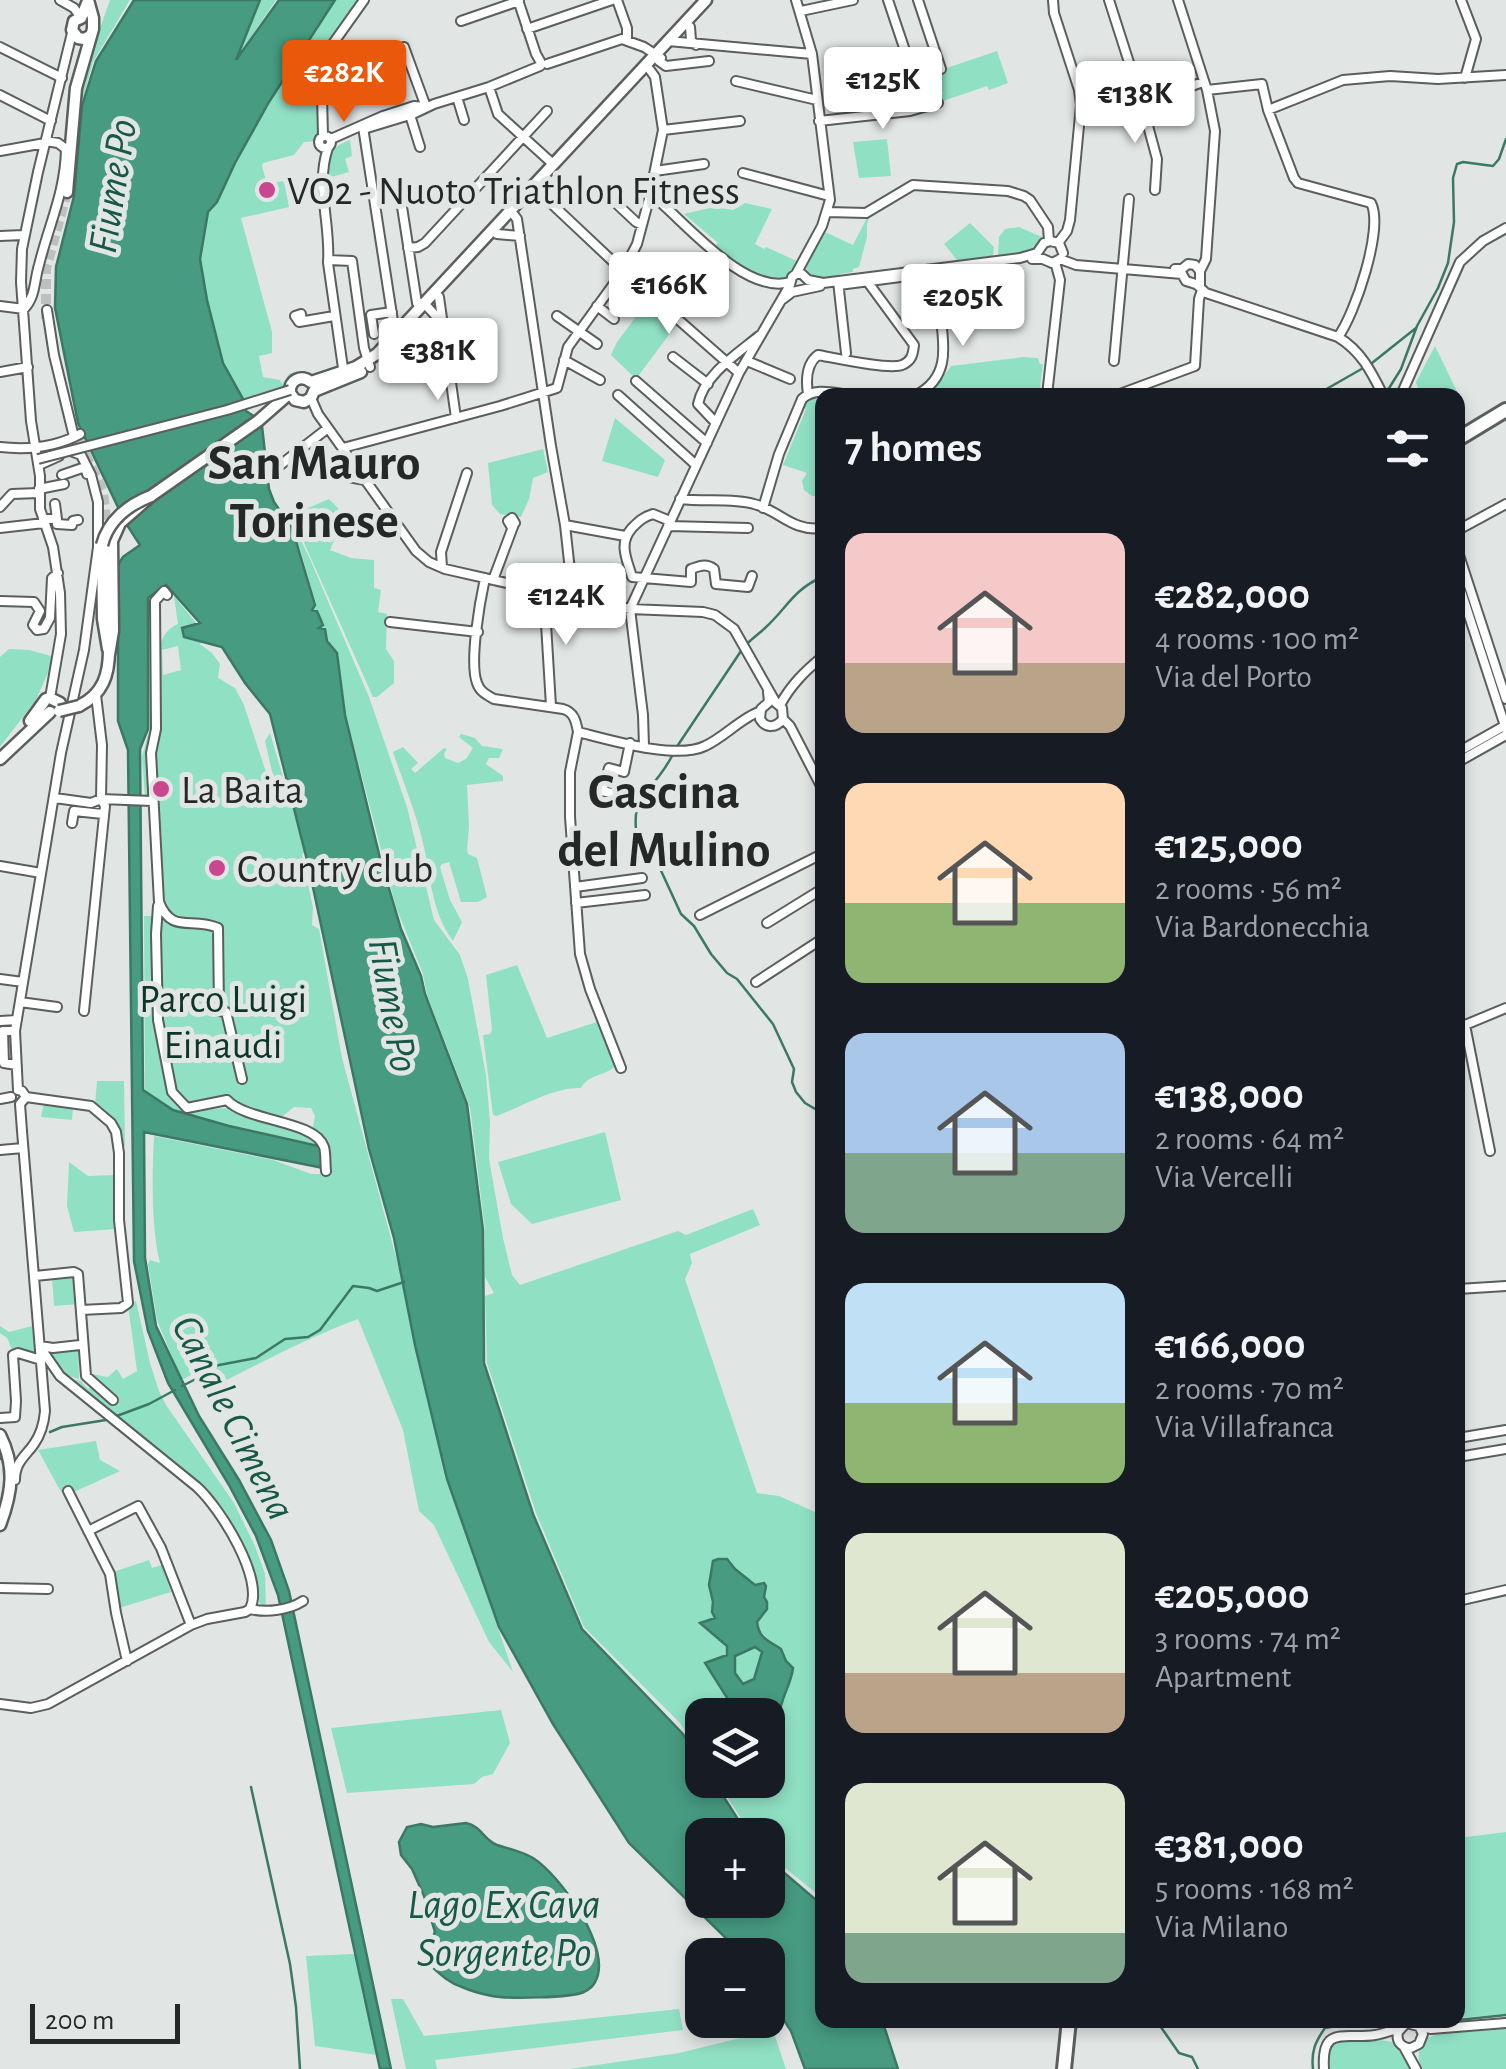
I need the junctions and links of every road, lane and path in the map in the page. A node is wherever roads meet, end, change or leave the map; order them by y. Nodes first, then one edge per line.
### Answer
1 (60, 0) edge
2 (88, 0) edge
3 (364, 0) edge
4 (614, 0) edge
5 (716, 0) edge
6 (796, 0) edge
7 (853, 0) edge
8 (888, 0) edge
9 (918, 0) edge
10 (1052, 0) edge
11 (1109, 0) edge
12 (1178, 0) edge
13 (1461, 0) edge
14 (518, 1) edge
15 (702, 7) edge
16 (800, 11) junction
17 (81, 18) junction
18 (461, 21) dead end
19 (690, 27) junction
20 (528, 29) junction
21 (81, 36) junction
22 (627, 40) junction
23 (672, 42) junction
24 (809, 43) junction
25 (696, 45) junction
26 (0, 46) edge
27 (404, 46) dead end
28 (791, 51) junction
29 (812, 54) junction
30 (656, 61) junction
31 (709, 61) dead end
32 (543, 64) junction
33 (941, 69) dead end
34 (1506, 75) edge
35 (62, 78) junction
36 (1465, 78) junction
37 (736, 82) dead end
38 (1205, 86) junction
39 (489, 87) junction
40 (0, 95) edge
41 (457, 97) junction
42 (817, 100) junction
43 (1141, 100) junction
44 (938, 103) dead end
45 (426, 107) junction
46 (924, 108) junction
47 (1268, 110) junction
48 (546, 111) dead end
49 (412, 112) junction
50 (464, 120) dead end
51 (819, 120) junction
52 (51, 121) junction
53 (740, 121) dead end
54 (363, 126) junction
55 (664, 130) junction
56 (523, 136) junction
57 (327, 141) junction
58 (46, 142) junction
59 (420, 146) dead end
60 (0, 152) edge
61 (553, 164) junction
62 (704, 164) dead end
63 (655, 171) junction
64 (742, 173) dead end
65 (538, 190) junction
66 (1156, 190) dead end
67 (603, 191) dead end
68 (67, 192) tunnel mouth
69 (400, 194) dead end
70 (830, 196) junction
71 (650, 199) junction
72 (1129, 199) dead end
73 (828, 212) junction
74 (514, 215) junction
75 (642, 224) junction
76 (1506, 228) edge
77 (497, 234) junction
78 (23, 235) junction
79 (0, 236) edge
80 (520, 236) junction
81 (1054, 242) junction
82 (408, 248) junction
83 (1042, 254) junction
84 (1059, 258) junction
85 (328, 260) junction
86 (974, 265) junction
87 (1076, 265) junction
88 (1124, 266) junction
89 (623, 270) junction
90 (936, 272) junction
91 (1182, 272) junction
92 (798, 280) junction
93 (1060, 280) junction
94 (867, 281) junction
95 (1200, 281) junction
96 (838, 283) junction
97 (439, 296) junction
98 (0, 306) edge
99 (596, 306) junction
100 (428, 308) junction
101 (24, 309) junction
102 (47, 310) tunnel mouth
103 (392, 312) junction
104 (334, 316) junction
105 (557, 316) dead end
106 (614, 318) dead end
107 (302, 321) dead end
108 (442, 324) junction
109 (579, 332) junction
110 (762, 333) junction
111 (374, 334) dead end
112 (395, 334) junction
113 (1338, 336) junction
114 (597, 344) dead end
115 (846, 354) dead end
116 (672, 356) dead end
117 (564, 360) junction
118 (747, 360) junction
119 (1114, 361) dead end
120 (726, 363) junction
121 (368, 364) junction
122 (28, 367) junction
123 (0, 372) edge
124 (347, 374) junction
125 (739, 374) junction
126 (790, 379) dead end
127 (600, 380) dead end
128 (636, 381) dead end
129 (708, 384) junction
130 (927, 388) edge
131 (1048, 388) edge
132 (1136, 388) edge
133 (1379, 388) edge
134 (1404, 388) edge
135 (815, 393) edge
136 (302, 394) junction
137 (543, 394) junction
138 (808, 394) junction
139 (618, 395) dead end
140 (1506, 407) edge
141 (456, 418) junction
142 (716, 423) junction
143 (328, 428) junction
144 (1465, 432) edge
145 (706, 443) junction
146 (0, 447) edge
147 (36, 447) junction
148 (343, 448) junction
149 (39, 462) junction
150 (696, 465) junction
151 (279, 466) dead end
152 (309, 470) dead end
153 (468, 473) dead end
154 (365, 480) junction
155 (39, 491) junction
156 (150, 496) junction
157 (680, 499) junction
158 (56, 504) dead end
159 (1506, 504) edge
160 (0, 506) edge
161 (98, 507) junction
162 (763, 508) junction
163 (78, 520) dead end
164 (44, 521) junction
165 (57, 521) junction
166 (514, 524) dead end
167 (669, 524) junction
168 (565, 525) junction
169 (1465, 526) edge
170 (0, 528) edge
171 (748, 528) dead end
172 (815, 529) edge
173 (625, 536) junction
174 (51, 542) junction
175 (444, 548) junction
176 (442, 567) junction
177 (456, 572) junction
178 (58, 573) junction
179 (752, 576) dead end
180 (571, 578) junction
181 (1465, 578) edge
182 (489, 579) junction
183 (643, 580) junction
184 (544, 591) junction
185 (555, 594) junction
186 (167, 595) dead end
187 (573, 598) junction
188 (1465, 599) edge
189 (0, 602) edge
190 (630, 608) junction
191 (390, 622) dead end
192 (478, 632) junction
193 (1483, 644) junction
194 (109, 655) junction
195 (815, 663) edge
196 (96, 695) junction
197 (1506, 699) edge
198 (80, 705) junction
199 (53, 706) junction
200 (551, 706) junction
201 (778, 711) junction
202 (760, 716) junction
203 (99, 721) junction
204 (1506, 729) edge
205 (578, 732) junction
206 (630, 744) junction
207 (644, 746) junction
208 (1465, 749) edge
209 (1465, 757) edge
210 (0, 759) edge
211 (815, 774) edge
212 (54, 798) junction
213 (101, 798) junction
214 (630, 798) dead end
215 (148, 801) junction
216 (103, 814) junction
217 (72, 823) dead end
218 (815, 858) edge
219 (0, 866) edge
220 (42, 872) junction
221 (642, 878) dead end
222 (575, 888) junction
223 (815, 892) edge
224 (645, 895) dead end
225 (159, 902) junction
226 (576, 903) junction
227 (700, 915) dead end
228 (767, 923) dead end
229 (815, 944) edge
230 (0, 979) edge
231 (23, 982) junction
232 (756, 982) dead end
233 (20, 1002) junction
234 (56, 1007) dead end
235 (1506, 1008) edge
236 (84, 1011) dead end
237 (17, 1020) junction
238 (0, 1022) edge
239 (1465, 1024) edge
240 (1465, 1043) edge
241 (621, 1068) dead end
242 (242, 1079) dead end
243 (0, 1099) edge
244 (19, 1101) junction
245 (32, 1114) dead end
246 (23, 1148) junction
247 (0, 1150) edge
248 (1490, 1151) dead end
249 (326, 1171) dead end
250 (34, 1276) junction
251 (1506, 1286) edge
252 (1465, 1289) edge
253 (80, 1310) junction
254 (80, 1345) dead end
255 (40, 1346) junction
256 (41, 1360) junction
257 (60, 1376) junction
258 (44, 1382) junction
259 (113, 1400) dead end
260 (8, 1419) edge
261 (1506, 1430) edge
262 (1465, 1437) edge
263 (1, 1438) edge
264 (36, 1442) junction
265 (24, 1449) junction
266 (1506, 1449) edge
267 (1465, 1456) edge
268 (10, 1464) junction
269 (12, 1488) junction
270 (68, 1492) dead end
271 (0, 1526) edge
272 (88, 1531) junction
273 (0, 1588) edge
274 (48, 1588) dead end
275 (1506, 1590) edge
276 (1465, 1599) edge
277 (299, 1603) dead end
278 (250, 1609) junction
279 (191, 1626) junction
280 (127, 1661) junction
281 (0, 1704) edge
282 (1506, 2023) edge
283 (1465, 2027) edge
284 (1065, 2028) edge
285 (1396, 2028) edge
286 (1404, 2028) edge
287 (1411, 2028) edge
288 (1423, 2028) edge
289 (1450, 2028) joint
290 (1375, 2035) junction
291 (1420, 2042) junction
292 (1402, 2045) junction
293 (1061, 2069) edge
294 (1324, 2069) edge
295 (1417, 2069) edge

1 - 17 street
2 - 17 main road
2 - 21 main road
3 - 57 street
4 - 20 street
4 - 22 street
5 - 15 main road
6 - 16 street
7 - 16 street
8 - 46 street
9 - 33 street
10 - 81 street
11 - 43 street
12 - 38 street
13 - 36 street
14 - 18 street
14 - 20 street
15 - 19 main road
15 - 23 main road
16 - 24 street
17 - 21 main road
17 - 21 main road
19 - 23 main road
19 - 25 street
20 - 32 street
21 - 35 street
21 - 68 main road
22 - 30 street
22 - 32 street
23 - 25 street
23 - 30 main road
24 - 28 street
24 - 29 street
25 - 28 street
26 - 35 street
27 - 45 street
28 - 29 street
29 - 42 street
30 - 31 street
30 - 55 street
30 - 61 main road
30 - 65 main road
32 - 39 street
34 - 36 street
35 - 52 street
36 - 47 street
37 - 42 street
38 - 43 street
38 - 47 street
38 - 95 street
39 - 41 street
39 - 56 street
40 - 52 street
41 - 45 street
41 - 50 street
42 - 51 street
43 - 66 street
44 - 46 street
45 - 49 street
46 - 51 street
47 - 113 street
48 - 56 street
49 - 54 street
49 - 59 street
51 - 70 street
52 - 58 street
53 - 55 street
54 - 57 street
54 - 103 street
55 - 63 street
56 - 61 street
56 - 82 street
57 - 85 street
58 - 60 street
58 - 78 street
58 - 101 street
61 - 100 main road
62 - 63 street
63 - 71 street
64 - 70 street
65 - 74 main road
65 - 89 street
67 - 75 street
69 - 82 street
70 - 73 street
71 - 75 street
71 - 92 street
72 - 88 street
73 - 81 street
73 - 92 street
74 - 77 main road
74 - 80 street
75 - 89 street
76 - 134 street
77 - 80 street
77 - 97 main road
78 - 79 street
78 - 101 street
80 - 137 street
81 - 83 street
81 - 84 street
82 - 100 street
83 - 84 street
83 - 86 street
84 - 87 street
84 - 88 street
84 - 93 street
85 - 104 street
85 - 121 street
86 - 90 street
86 - 96 street
87 - 88 street
87 - 93 street
88 - 91 street
88 - 119 street
89 - 99 street
89 - 120 street
90 - 94 street
90 - 130 street
91 - 95 street
91 - 95 street
92 - 96 street
92 - 110 street
93 - 131 street
94 - 96 street
94 - 138 street
95 - 113 street
95 - 132 street
96 - 115 street
97 - 100 main road
97 - 108 street
98 - 101 street
99 - 106 street
99 - 109 street
100 - 108 street
100 - 112 main road
100 - 121 main road
101 - 122 street
102 - 147 street
103 - 111 street
103 - 112 street
104 - 107 street
104 - 124 street
105 - 109 street
108 - 141 street
109 - 114 street
109 - 117 street
110 - 118 street
110 - 120 street
112 - 121 main road
113 - 133 street
116 - 129 street
117 - 127 street
117 - 137 street
118 - 125 street
118 - 126 street
120 - 125 street
120 - 129 street
121 - 124 main road
122 - 123 street
122 - 147 street
124 - 136 main road
125 - 142 street
128 - 145 street
129 - 142 street
135 - 138 street
136 - 143 street
136 - 149 street, bridge
136 - 156 main road
137 - 141 street
137 - 168 street
138 - 162 street
139 - 150 street
140 - 144 highway
141 - 148 street
142 - 145 street
143 - 148 street
143 - 151 street
145 - 150 street
146 - 147 street
147 - 149 street
148 - 154 street
149 - 155 street
149 - 161 street
150 - 157 street
152 - 154 street
153 - 175 street
154 - 176 street
155 - 160 street
155 - 161 street
155 - 164 street
156 - 194 main road, bridge
156 - 194 main road, bridge
157 - 162 street
157 - 167 street
158 - 165 street
159 - 169 street
161 - 212 street
162 - 172 street
163 - 165 street
164 - 165 street
164 - 170 street
164 - 174 street
165 - 174 street
166 - 182 street
167 - 171 street
167 - 173 street
167 - 183 street
168 - 173 street
168 - 180 street
173 - 183 street
174 - 178 street
175 - 176 street
175 - 177 street
176 - 177 street
177 - 182 street
178 - 189 street
178 - 199 street
179 - 183 street
180 - 185 street
180 - 187 street
181 - 193 street
182 - 184 street
182 - 192 street
183 - 190 street
184 - 185 street
184 - 200 street
185 - 187 street
186 - 215 street
187 - 190 street
188 - 193 street
190 - 201 street
190 - 207 street
191 - 192 street
192 - 200 street
193 - 197 street
193 - 204 street
194 - 196 main road
195 - 201 street
196 - 198 main road
196 - 203 street
198 - 199 main road, bridge
198 - 203 street
199 - 210 main road
200 - 205 street
201 - 202 street
201 - 202 street
201 - 211 street
202 - 207 street
203 - 213 street
204 - 208 street
204 - 209 street
205 - 206 street
205 - 222 street
206 - 207 street
206 - 214 street
212 - 213 street
212 - 220 street
213 - 215 street
213 - 216 street
215 - 225 street
216 - 217 street
216 - 236 street
218 - 227 street
219 - 220 street
220 - 231 street
221 - 222 street
222 - 226 street
223 - 228 street
224 - 226 street
225 - 242 street
225 - 249 street
226 - 241 street
229 - 232 street
230 - 231 street
231 - 233 street
233 - 234 street
233 - 237 street
235 - 239 street
237 - 238 street
237 - 244 street
240 - 248 street
243 - 244 street
244 - 245 street
244 - 246 street
244 - 253 street
246 - 247 street
246 - 250 street
250 - 253 street
250 - 255 street
251 - 252 street
253 - 259 street
254 - 255 street
255 - 256 street
255 - 257 street
256 - 258 street
256 - 260 street
257 - 258 street
257 - 278 street
258 - 264 street
261 - 262 street
263 - 265 street
263 - 268 main road
264 - 265 street
264 - 269 street
265 - 268 street
266 - 267 street
268 - 269 main road
269 - 271 main road
270 - 272 street
272 - 279 street
272 - 280 street
273 - 274 street
275 - 276 street
277 - 278 street
278 - 279 street
279 - 280 street
280 - 281 street
282 - 283 street
284 - 293 highway
285 - 290 street
286 - 292 street
287 - 291 street
288 - 289 street
289 - 291 street
290 - 292 street
290 - 294 street
291 - 292 street
291 - 295 street
292 - 295 street

